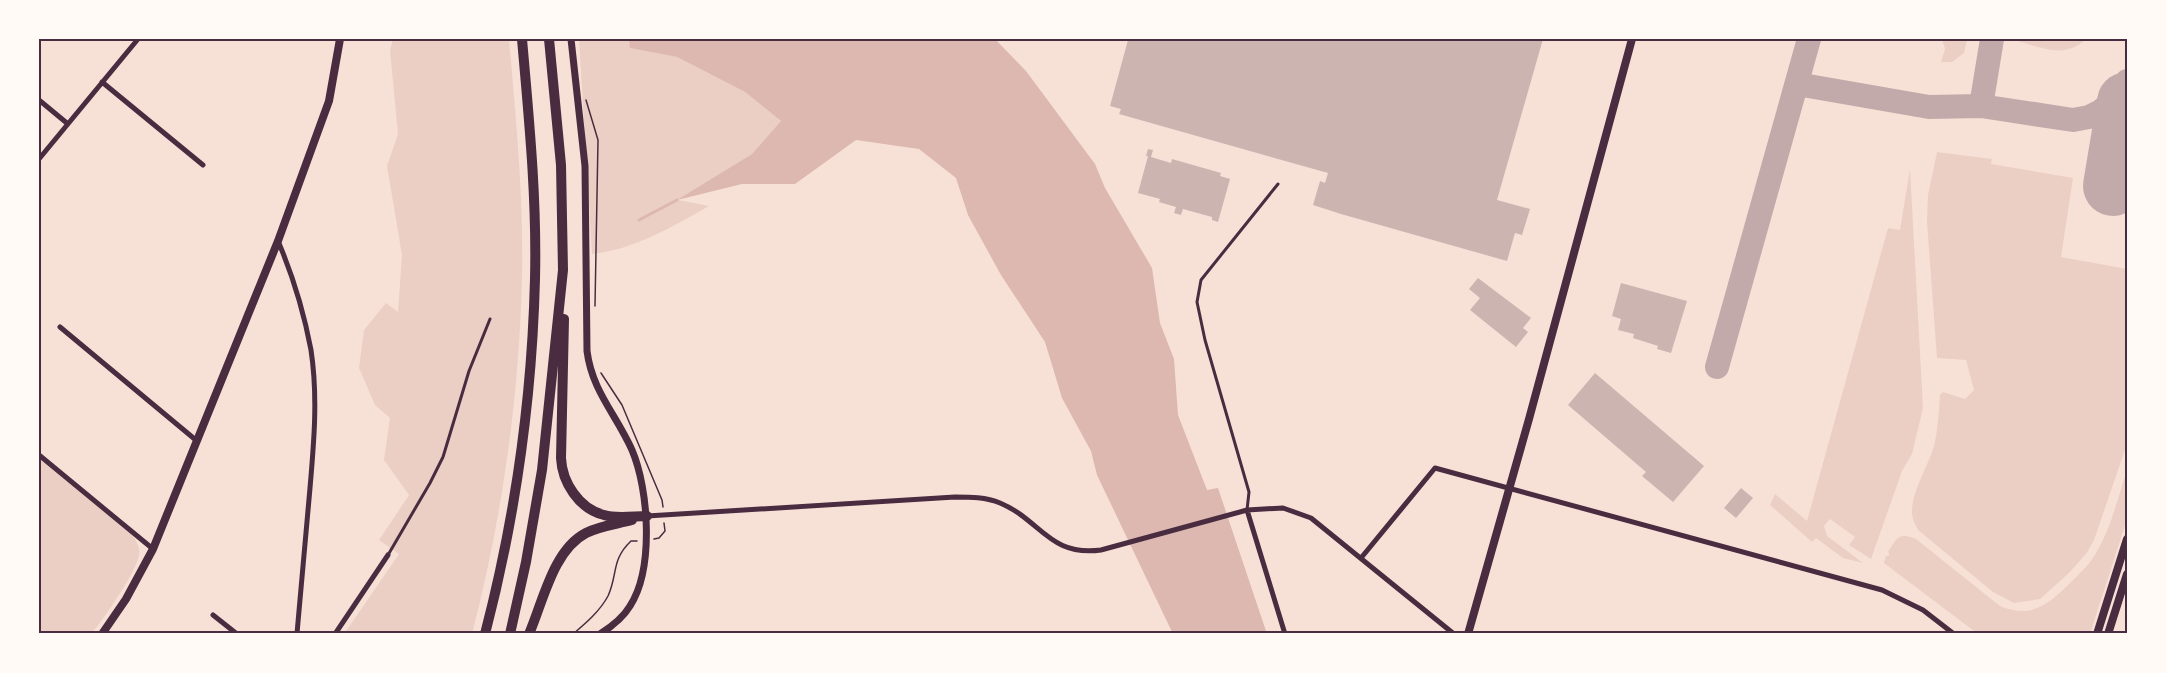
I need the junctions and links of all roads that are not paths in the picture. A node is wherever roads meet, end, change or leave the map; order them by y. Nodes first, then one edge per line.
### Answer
1 (138, 39) edge
2 (340, 39) edge
3 (522, 39) edge
4 (549, 39) edge
5 (571, 39) edge
6 (1632, 39) edge
7 (102, 82) junction
8 (39, 100) edge
9 (68, 124) junction
10 (39, 159) edge
11 (203, 165) dead end
12 (1278, 184) dead end
13 (278, 241) junction
14 (563, 270) junction
15 (490, 319) dead end
16 (60, 327) dead end
17 (197, 441) junction
18 (39, 455) edge
19 (1509, 490) junction
20 (1247, 510) junction
21 (646, 516) junction
22 (2127, 539) edge
23 (153, 549) junction
24 (388, 555) joint
25 (1361, 558) junction
26 (2127, 574) edge
27 (213, 615) dead end
28 (102, 634) edge
29 (237, 634) edge
30 (297, 634) edge
31 (335, 634) edge
32 (485, 634) edge
33 (510, 634) edge
34 (529, 634) edge
35 (600, 634) edge
36 (1285, 634) edge
37 (1454, 634) edge
38 (1468, 634) edge
39 (1954, 634) edge
40 (2097, 634) edge
41 (2108, 634) edge

1 - 7 street
2 - 13 main road
3 - 32 highway
4 - 14 highway
5 - 21 street
6 - 19 main road
7 - 9 street
7 - 11 street
8 - 9 street
9 - 10 street
12 - 20 lane
13 - 17 main road
13 - 30 street
14 - 21 highway
14 - 33 highway
15 - 24 lane
16 - 17 street
17 - 23 main road
18 - 23 street
19 - 25 street
19 - 38 main road
19 - 39 street
20 - 21 street
20 - 25 street
20 - 36 street
21 - 34 highway
21 - 35 street
22 - 40 main road
23 - 28 main road
24 - 31 street
25 - 37 street
26 - 41 main road
27 - 29 street

